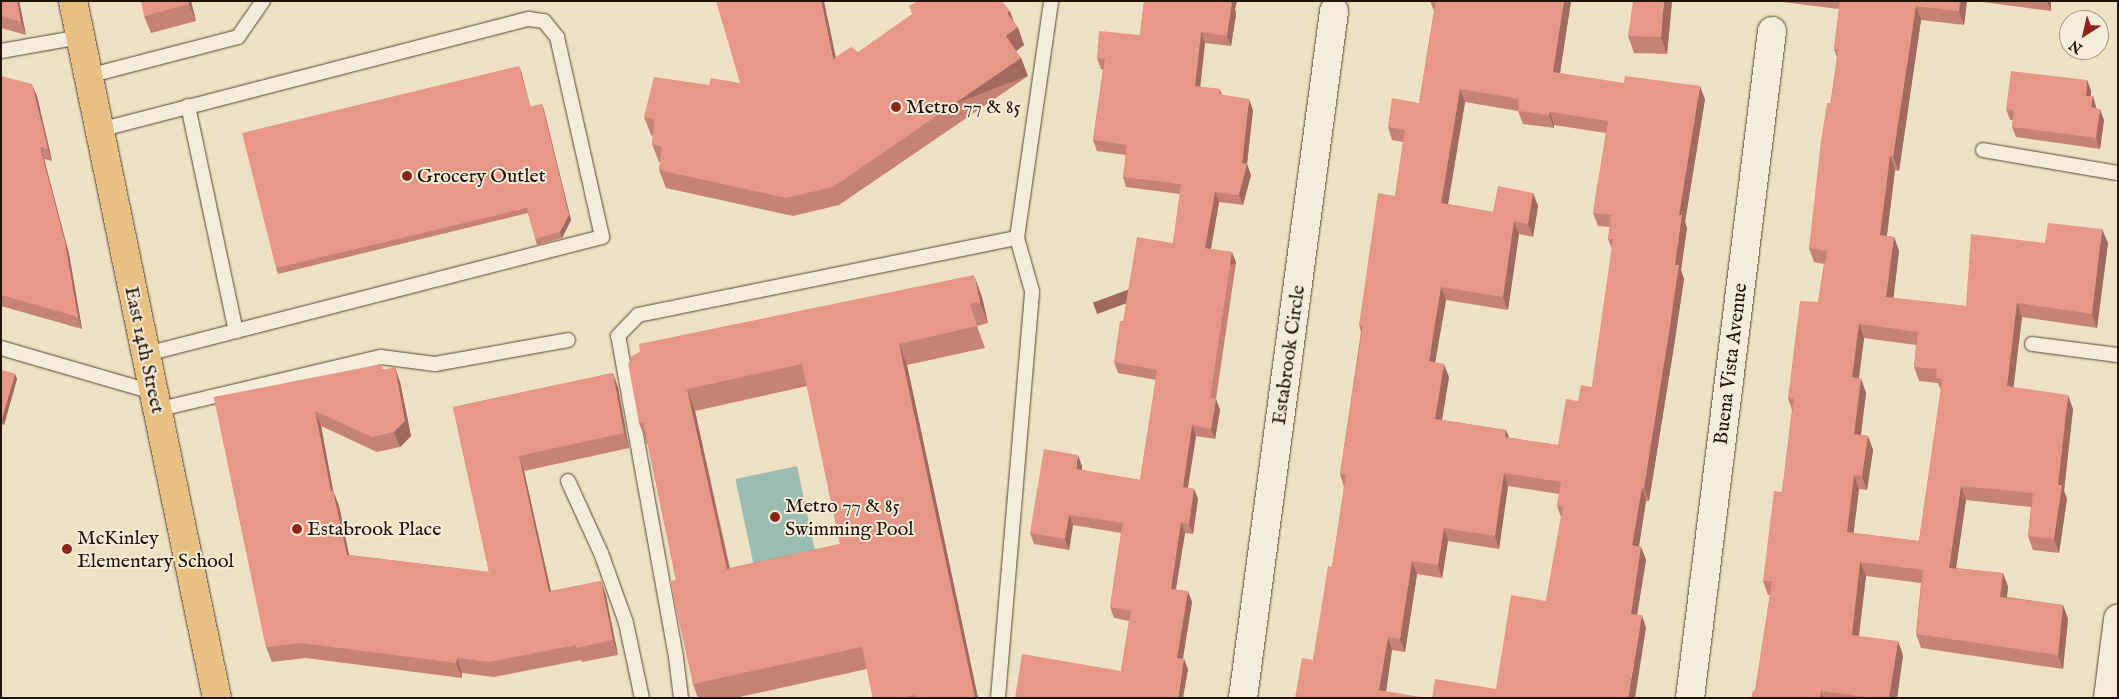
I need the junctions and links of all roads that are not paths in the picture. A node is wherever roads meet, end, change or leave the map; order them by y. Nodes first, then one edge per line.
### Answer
1 (73, 1) edge
2 (263, 1) edge
3 (1052, 1) edge
4 (1334, 11) dead end
5 (1772, 31) dead end
6 (80, 36) junction
7 (1, 51) edge
8 (88, 76) junction
9 (188, 106) junction
10 (99, 130) junction
11 (1983, 150) dead end
12 (2118, 173) edge
13 (1018, 238) junction
14 (236, 331) junction
15 (568, 340) dead end
16 (2032, 344) dead end
17 (1, 348) edge
18 (145, 354) junction
19 (2118, 355) edge
20 (154, 401) junction
21 (568, 481) dead end
22 (2118, 619) edge
23 (217, 698) edge
24 (642, 698) edge
25 (681, 698) edge
26 (998, 698) edge
27 (1243, 698) edge
28 (1690, 698) edge
29 (2108, 698) edge

1 - 6 main road, East 14th Street
2 - 8 lane
3 - 13 lane
4 - 27 street, Estabrook Circle
5 - 28 street, Buena Vista Avenue
6 - 7 lane
6 - 8 main road, East 14th Street
8 - 10 main road, East 14th Street
9 - 10 lane
9 - 14 lane
9 - 14 lane
10 - 18 main road, East 14th Street
11 - 12 lane
13 - 25 lane
13 - 26 lane
14 - 18 lane
15 - 20 lane
16 - 19 lane
17 - 20 lane
18 - 20 main road, East 14th Street
20 - 23 main road, East 14th Street
21 - 24 lane
22 - 29 street

